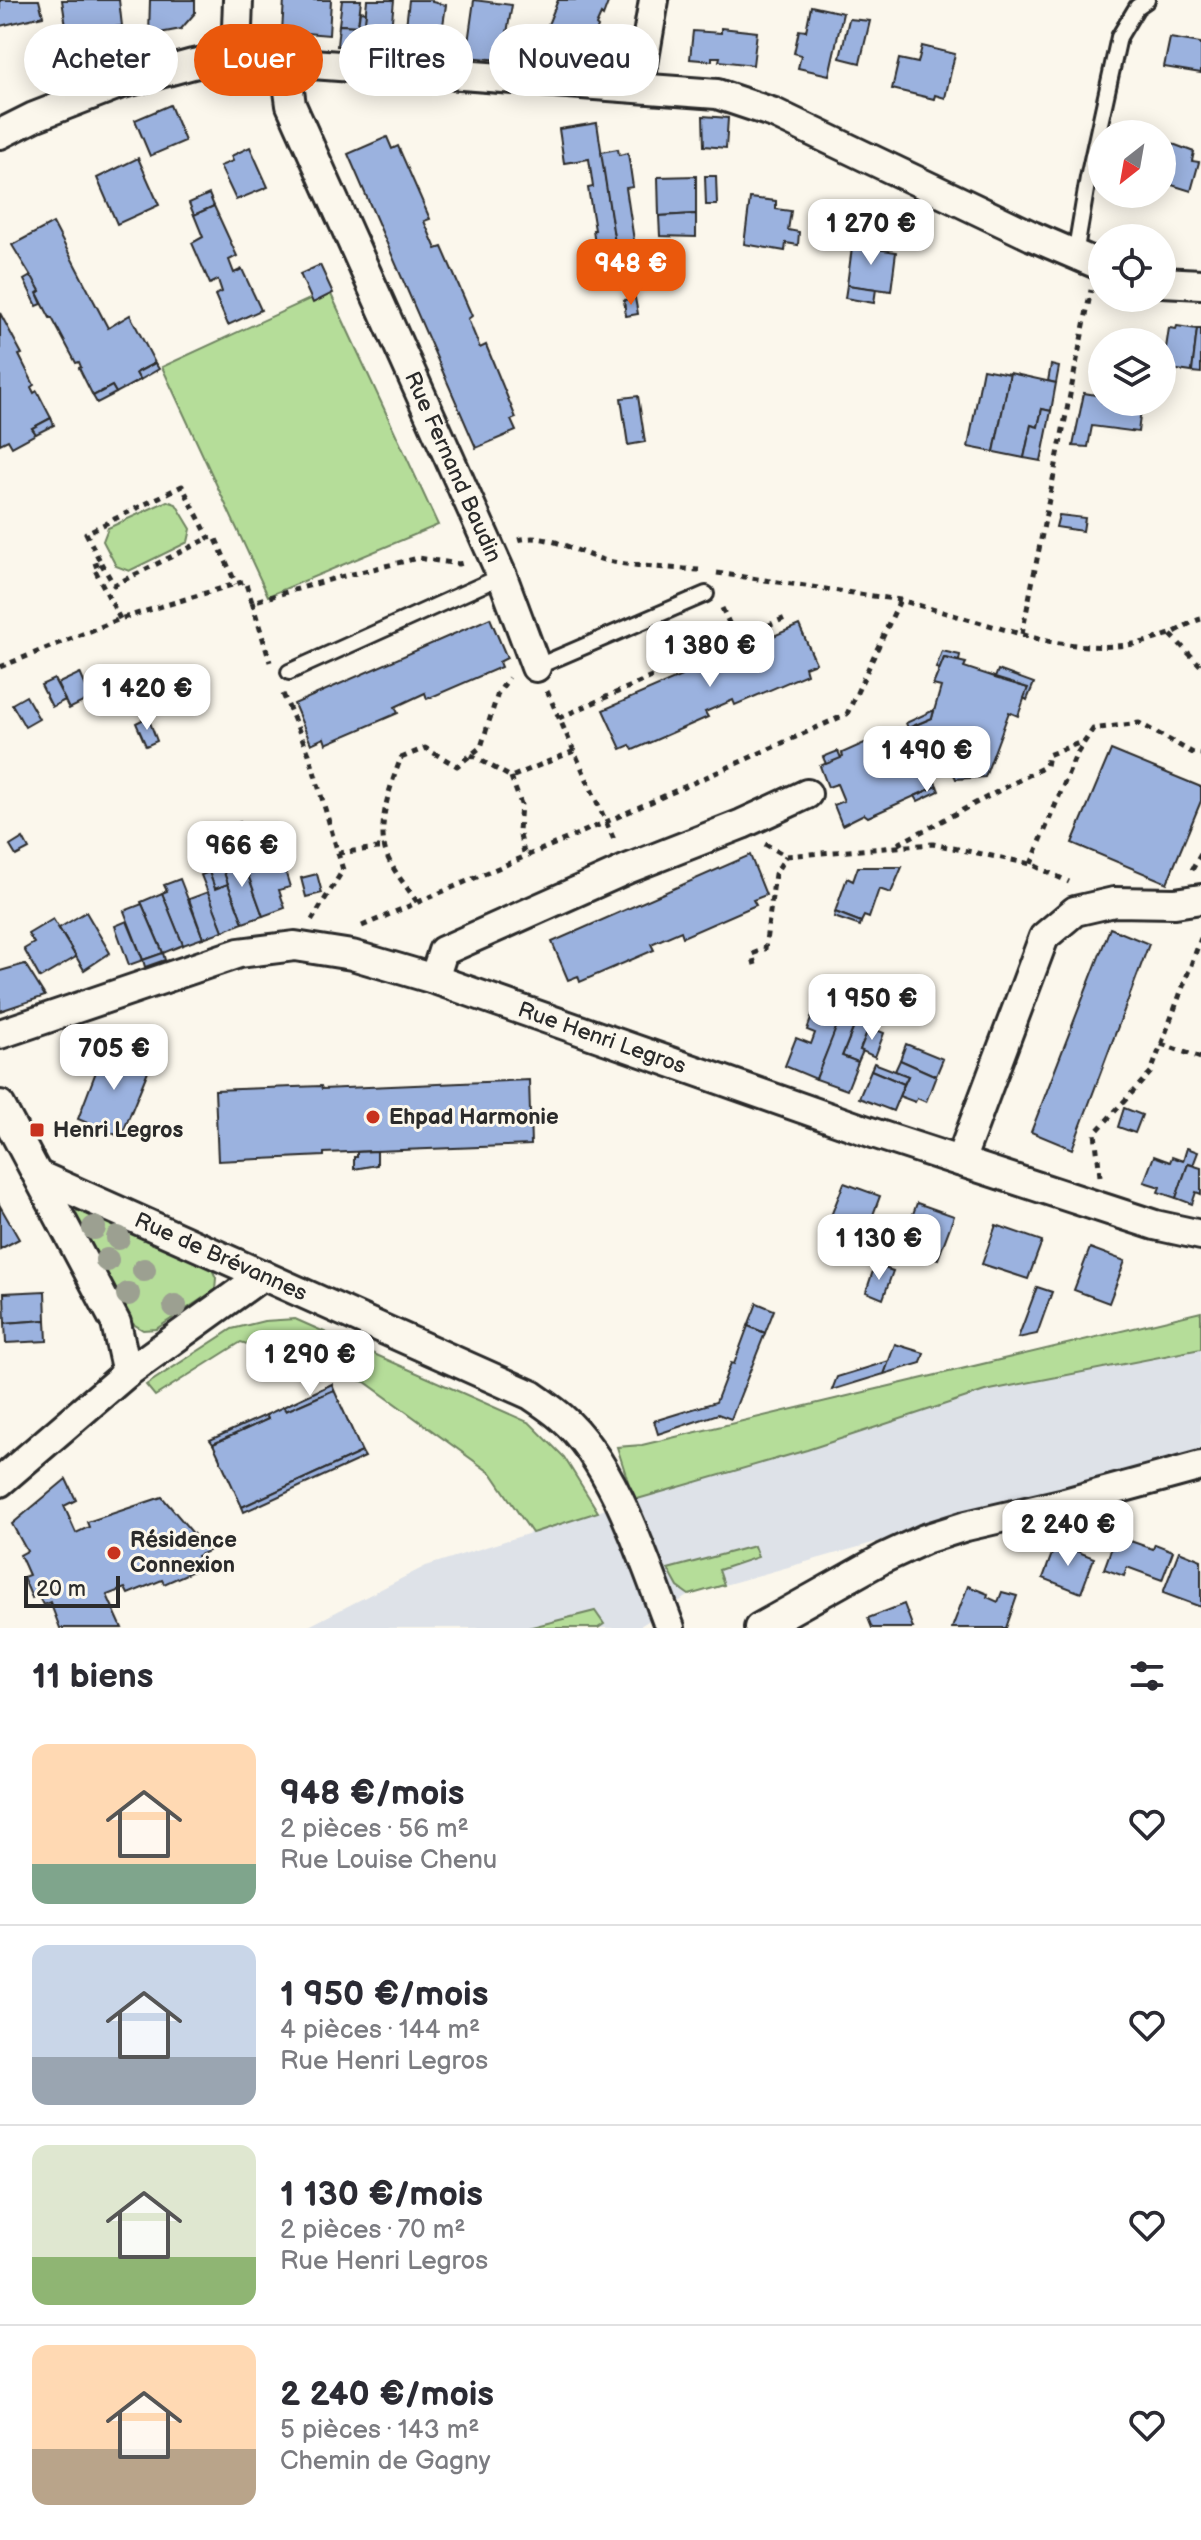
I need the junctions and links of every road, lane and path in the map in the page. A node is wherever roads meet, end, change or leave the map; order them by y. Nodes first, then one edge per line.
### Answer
1 (238, 0) edge
2 (654, 0) edge
3 (1147, 0) edge
4 (237, 24) edge
5 (650, 24) edge
6 (194, 64) edge
7 (323, 65) edge
8 (489, 77) edge
9 (659, 90) edge
10 (290, 96) edge
11 (0, 134) edge
12 (1090, 224) edge
13 (1088, 261) edge
14 (1088, 278) edge
15 (1176, 283) edge
16 (1201, 284) edge
17 (209, 538) junction
18 (101, 563) junction
19 (496, 565) junction
20 (236, 584) junction
21 (706, 594) dead end
22 (900, 600) junction
23 (252, 602) junction
24 (785, 618) dead end
25 (120, 619) junction
26 (1201, 619) edge
27 (1022, 634) junction
28 (1171, 635) junction
29 (1201, 666) edge
30 (0, 667) edge
31 (536, 667) junction
32 (273, 669) dead end
33 (289, 672) dead end
34 (279, 684) dead end
35 (559, 718) junction
36 (1085, 741) junction
37 (574, 751) junction
38 (1201, 754) edge
39 (471, 755) junction
40 (511, 777) junction
41 (807, 794) dead end
42 (606, 822) junction
43 (742, 824) junction
44 (896, 845) junction
45 (386, 847) junction
46 (338, 853) junction
47 (786, 856) junction
48 (525, 857) junction
49 (1031, 864) junction
50 (627, 869) junction
51 (1201, 899) edge
52 (417, 902) junction
53 (1114, 902) junction
54 (320, 929) dead end
55 (355, 929) dead end
56 (1201, 938) edge
57 (755, 965) dead end
58 (434, 979) junction
59 (0, 1034) edge
60 (1161, 1044) junction
61 (1201, 1058) edge
62 (0, 1105) edge
63 (960, 1161) junction
64 (40, 1176) junction
65 (1105, 1208) junction
66 (1201, 1235) edge
67 (263, 1275) junction
68 (127, 1373) junction
69 (1201, 1466) edge
70 (0, 1482) edge
71 (670, 1628) edge
72 (759, 1628) edge

1 - 4 street
2 - 5 street
3 - 12 lane
6 - 11 street
7 - 8 street
9 - 13 street
10 - 19 street, Rue Fernand Baudin
14 - 27 path
15 - 16 street
17 - 18 path
17 - 18 path
17 - 20 path
18 - 25 path
19 - 22 path
19 - 23 path
19 - 31 street, Rue Fernand Baudin
19 - 33 lane
20 - 23 path
20 - 25 path
21 - 31 lane
22 - 27 path
22 - 42 path
23 - 32 path
24 - 35 path
25 - 30 path
26 - 28 path
27 - 28 path
28 - 29 path
31 - 35 path
31 - 39 path
34 - 46 path
35 - 37 path
36 - 38 path
36 - 44 path
36 - 49 path
37 - 40 path
37 - 42 path
39 - 40 path
39 - 45 path
40 - 48 path
41 - 43 street
42 - 48 path
42 - 50 path
43 - 47 path
43 - 50 street
44 - 47 path
44 - 49 path
45 - 46 path
45 - 52 path
46 - 54 path
47 - 57 path
48 - 52 path
49 - 53 path
50 - 58 street
51 - 53 street
52 - 55 path
53 - 63 street
56 - 60 path
58 - 59 street, Rue Henri Legros
58 - 63 street, Rue Henri Legros
60 - 61 path
60 - 65 path
62 - 64 street
63 - 65 street, Rue Henri Legros
64 - 67 street, Rue de Brévannes
64 - 68 street
65 - 66 street, Rue Henri Legros
67 - 68 street
67 - 71 street, Rue de Brévannes
68 - 70 street
69 - 72 street

